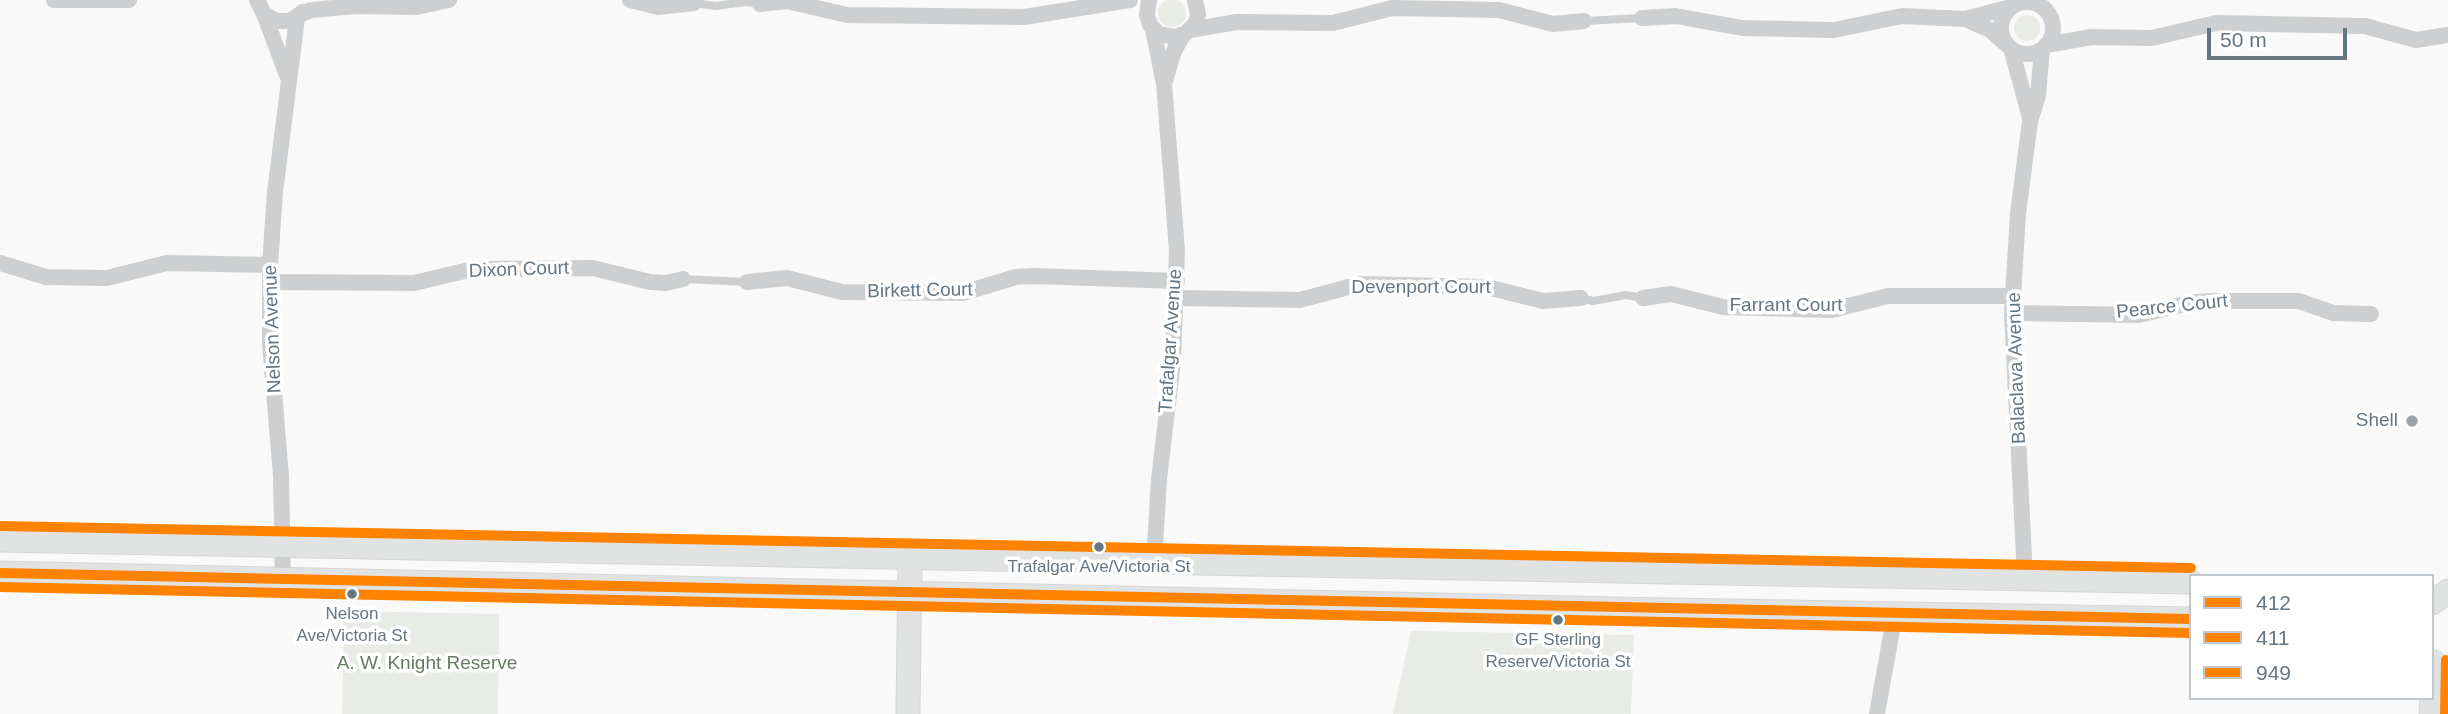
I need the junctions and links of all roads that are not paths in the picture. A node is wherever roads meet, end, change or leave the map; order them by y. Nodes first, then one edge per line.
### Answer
1 (54, 0) edge
2 (130, 0) edge
3 (329, 0) edge
4 (449, 0) edge
5 (630, 0) edge
6 (1130, 0) edge
7 (1149, 0) edge
8 (1196, 0) edge
9 (694, 3) joint
10 (1110, 3) junction
11 (2016, 3) edge
12 (760, 4) joint
13 (258, 5) edge
14 (356, 6) junction
15 (2047, 10) edge
16 (302, 11) edge
17 (1642, 18) joint
18 (1965, 19) junction
19 (1584, 21) joint
20 (1237, 22) junction
21 (1151, 25) junction
22 (1186, 33) junction
23 (2447, 35) edge
24 (2092, 37) junction
25 (2009, 47) junction
26 (2044, 47) junction
27 (288, 78) junction
28 (1164, 84) junction
29 (2030, 121) junction
30 (0, 263) edge
31 (270, 265) junction
32 (683, 279) joint
33 (1177, 281) junction
34 (270, 282) junction
35 (747, 282) joint
36 (2013, 296) junction
37 (1176, 298) junction
38 (1581, 298) joint
39 (1643, 298) joint
40 (2012, 313) junction
41 (2371, 314) dead end
42 (0, 540) edge
43 (283, 548) junction
44 (910, 558) junction
45 (1154, 563) junction
46 (0, 573) edge
47 (283, 579) junction
48 (2025, 579) junction
49 (2189, 582) edge
50 (910, 592) junction
51 (1153, 599) junction
52 (1895, 612) junction
53 (2023, 615) junction
54 (2189, 618) edge
55 (2438, 664) edge
56 (2434, 693) edge
57 (908, 714) edge
58 (1877, 714) edge

1 - 2 street
3 - 14 street
4 - 14 street
5 - 9 street
6 - 10 street
7 - 21 street, Trafalgar Avenue
8 - 20 street
8 - 22 street, Trafalgar Avenue
9 - 12 lane
10 - 12 street
10 - 21 street
11 - 15 street
11 - 18 street
11 - 25 street
13 - 16 street
13 - 27 street, Nelson Avenue
14 - 16 street
15 - 24 street
15 - 26 street
16 - 27 street, Nelson Avenue
17 - 18 street
17 - 19 lane
18 - 25 street
19 - 20 street
20 - 22 street
21 - 22 street
21 - 28 street, Trafalgar Avenue
22 - 28 street, Trafalgar Avenue
23 - 24 street
24 - 26 street
25 - 26 street
25 - 29 street, Balaclava Avenue
26 - 29 street, Balaclava Avenue
27 - 31 street, Nelson Avenue
28 - 33 street, Trafalgar Avenue
29 - 36 street, Balaclava Avenue
30 - 31 street
31 - 34 street, Nelson Avenue
32 - 34 street, Dixon Court
32 - 35 lane
33 - 35 street, Birkett Court
33 - 37 street, Trafalgar Avenue
34 - 43 street, Nelson Avenue
36 - 39 street, Farrant Court
36 - 40 street, Balaclava Avenue
37 - 38 street, Devenport Court
37 - 45 street, Trafalgar Avenue
38 - 39 lane
40 - 41 street, Pearce Court
40 - 48 street, Balaclava Avenue
42 - 43 street
43 - 44 street
43 - 47 street, Nelson Avenue
44 - 45 street
44 - 50 street
45 - 48 street
45 - 51 street, Trafalgar Avenue
46 - 47 street
47 - 50 street
48 - 49 street
48 - 53 street, Balaclava Avenue
50 - 51 street
50 - 57 street
51 - 52 street
52 - 53 street
52 - 58 street
53 - 54 street
55 - 56 street

